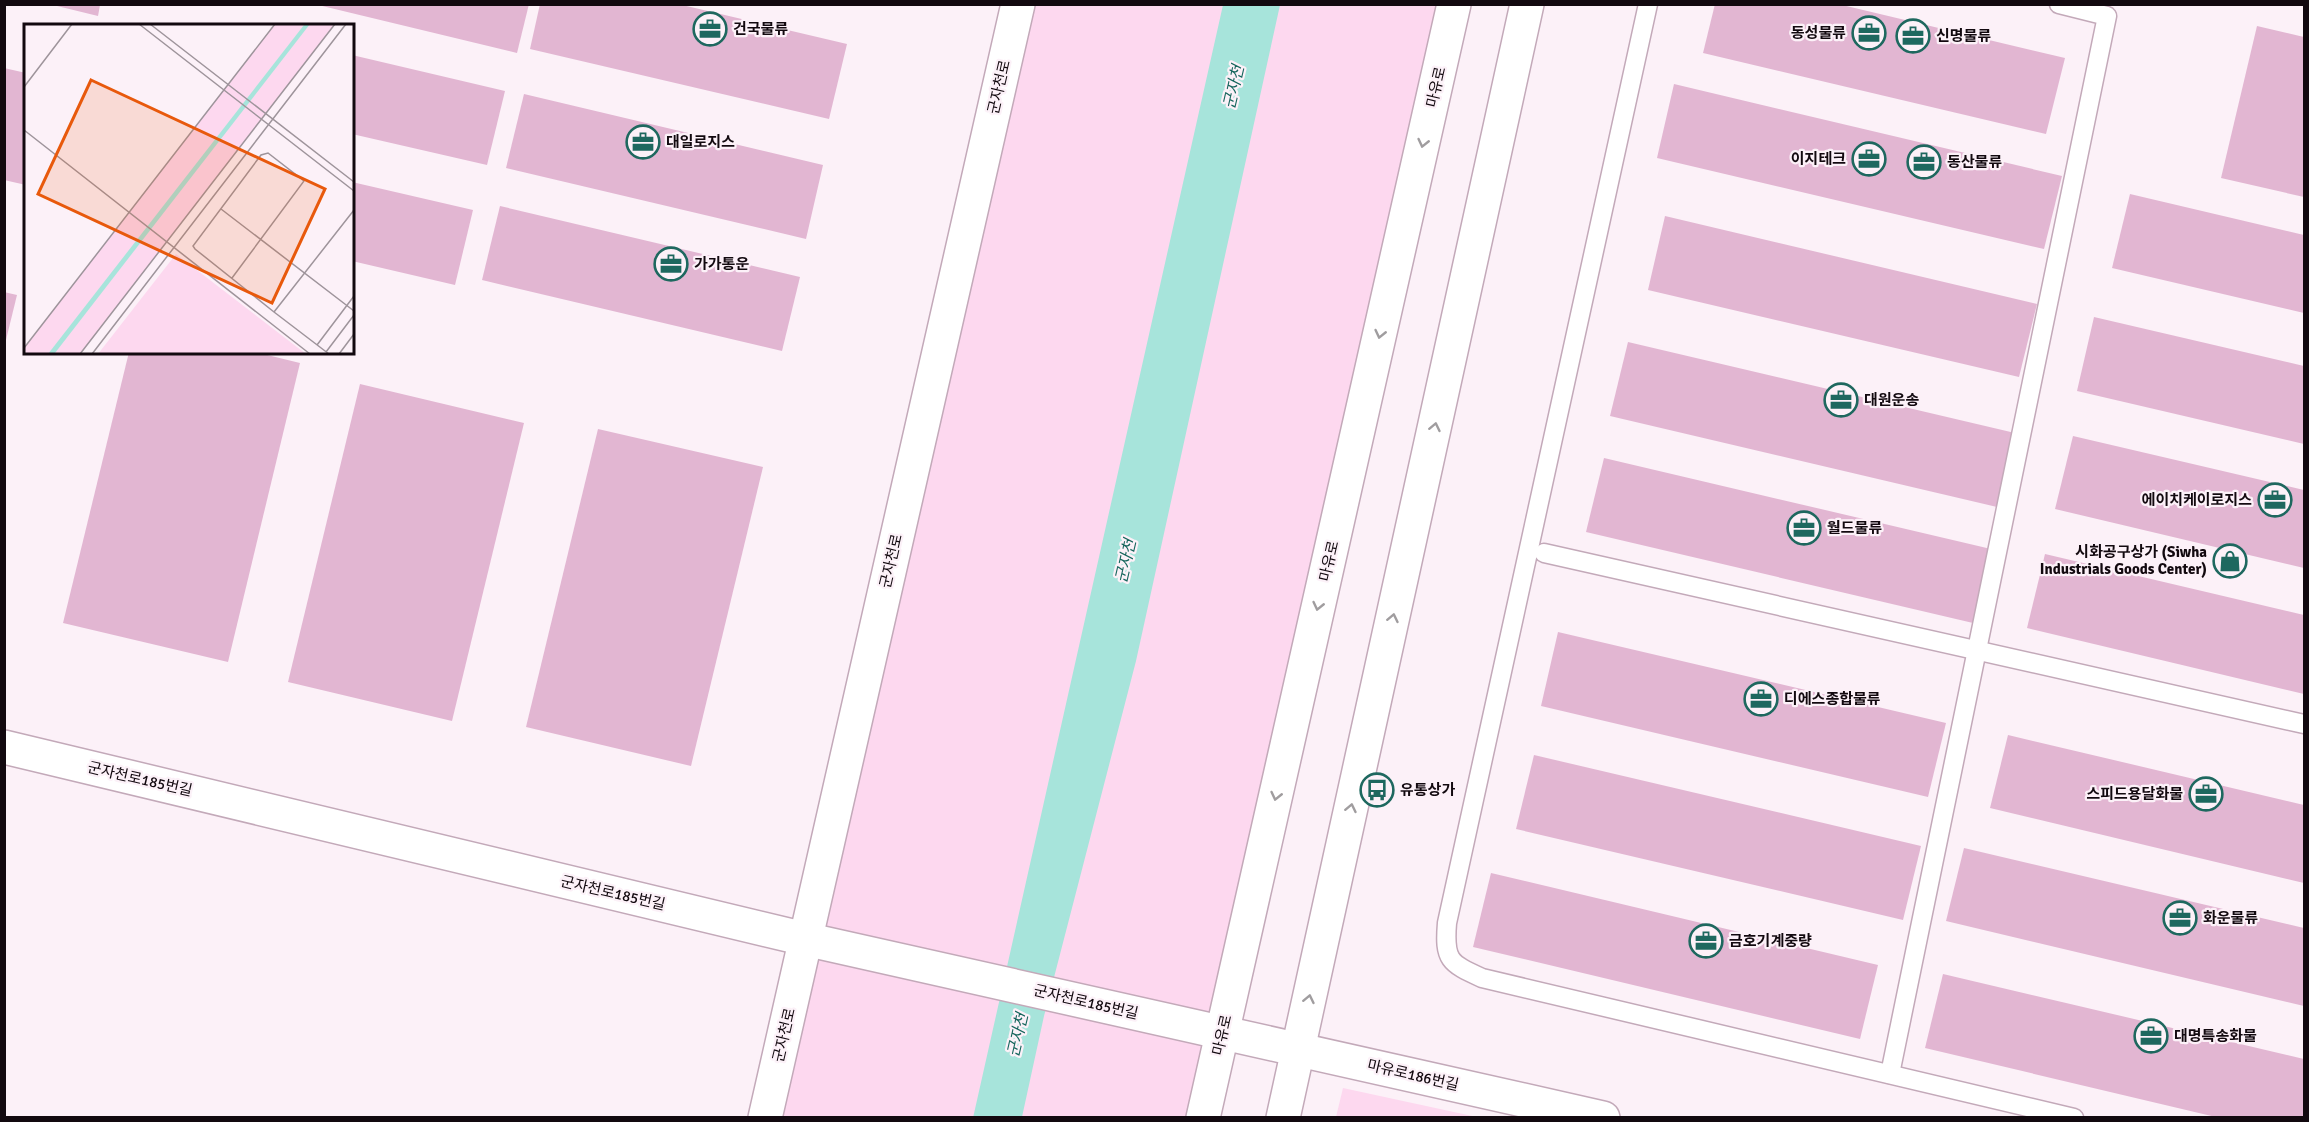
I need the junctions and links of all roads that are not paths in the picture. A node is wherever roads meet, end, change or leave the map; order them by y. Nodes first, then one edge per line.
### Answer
1 (1018, 4) edge
2 (1454, 4) edge
3 (1527, 4) edge
4 (1648, 4) edge
5 (2059, 4) edge
6 (1544, 553) dead end
7 (1977, 651) junction
8 (2304, 724) edge
9 (4, 747) edge
10 (806, 939) junction
11 (1222, 1032) junction
12 (1298, 1049) junction
13 (1890, 1074) junction
14 (765, 1118) edge
15 (1203, 1118) edge
16 (1283, 1118) edge
17 (1604, 1118) edge
18 (2074, 1118) edge

1 - 10 street, 군자천로
2 -> 11 street, 마유로
12 -> 3 street
4 - 13 lane
5 - 7 lane
6 - 7 lane
7 - 8 lane
7 - 13 lane
9 - 10 street, 군자천로185번길
10 - 11 street, 군자천로185번길
10 - 14 street, 군자천로
11 - 12 street, 마유로186번길
11 - 15 street, 마유로
12 - 16 street
12 - 17 street, 마유로186번길
13 - 18 lane

